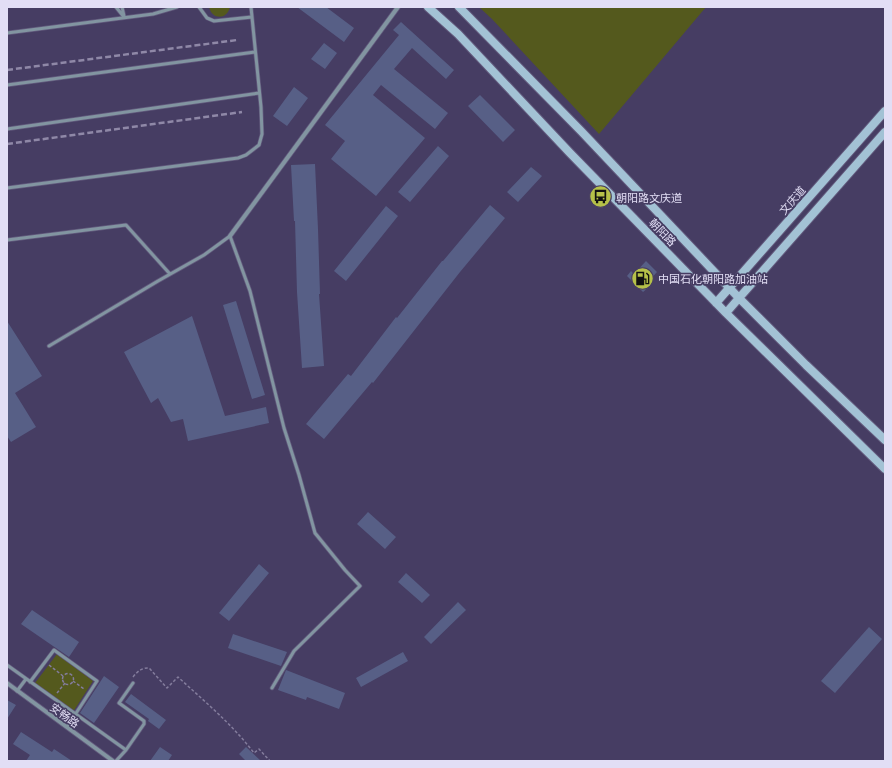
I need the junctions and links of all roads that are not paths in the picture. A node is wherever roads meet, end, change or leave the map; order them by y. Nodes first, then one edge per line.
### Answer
1 (116, 7) edge
2 (122, 7) edge
3 (177, 7) edge
4 (199, 7) edge
5 (251, 7) edge
6 (398, 7) edge
7 (428, 7) edge
8 (459, 7) edge
9 (124, 17) junction
10 (252, 17) junction
11 (7, 33) edge
12 (255, 52) junction
13 (7, 86) edge
14 (259, 94) junction
15 (885, 111) edge
16 (7, 129) edge
17 (885, 132) edge
18 (7, 188) edge
19 (230, 236) junction
20 (7, 240) edge
21 (170, 274) junction
22 (730, 288) junction
23 (739, 298) junction
24 (716, 303) junction
25 (726, 313) junction
26 (50, 346) dead end
27 (885, 440) edge
28 (885, 469) edge
29 (7, 665) edge
30 (26, 679) junction
31 (30, 682) junction
32 (7, 683) edge
33 (133, 683) road end
34 (272, 688) dead end
35 (17, 691) junction
36 (75, 714) junction
37 (67, 727) junction
38 (126, 750) junction
39 (113, 761) edge
40 (116, 761) edge

1 - 9 lane
2 - 9 lane
3 - 9 lane
4 - 10 lane
5 - 10 lane
6 - 19 street
7 - 24 main road, 朝阳路
8 - 22 main road, 朝阳路
9 - 11 lane
10 - 12 lane
12 - 13 lane
12 - 14 lane
14 - 16 lane
14 - 18 lane
15 - 22 main road, 文庆道
17 - 23 main road
19 - 21 lane
19 - 34 lane
20 - 21 lane
21 - 26 lane
22 - 23 main road, 朝阳路
22 - 24 main road, 文庆道
23 - 25 main road
23 - 27 main road, 朝阳路
24 - 25 main road, 朝阳路
25 - 28 main road, 朝阳路
29 - 30 lane
30 - 31 lane
30 - 35 lane
31 - 36 lane
31 - 36 lane
32 - 35 street, 安畅路
33 - 38 lane
35 - 37 street, 安畅路
36 - 37 lane
36 - 38 lane
37 - 39 street, 安畅路
38 - 40 lane

